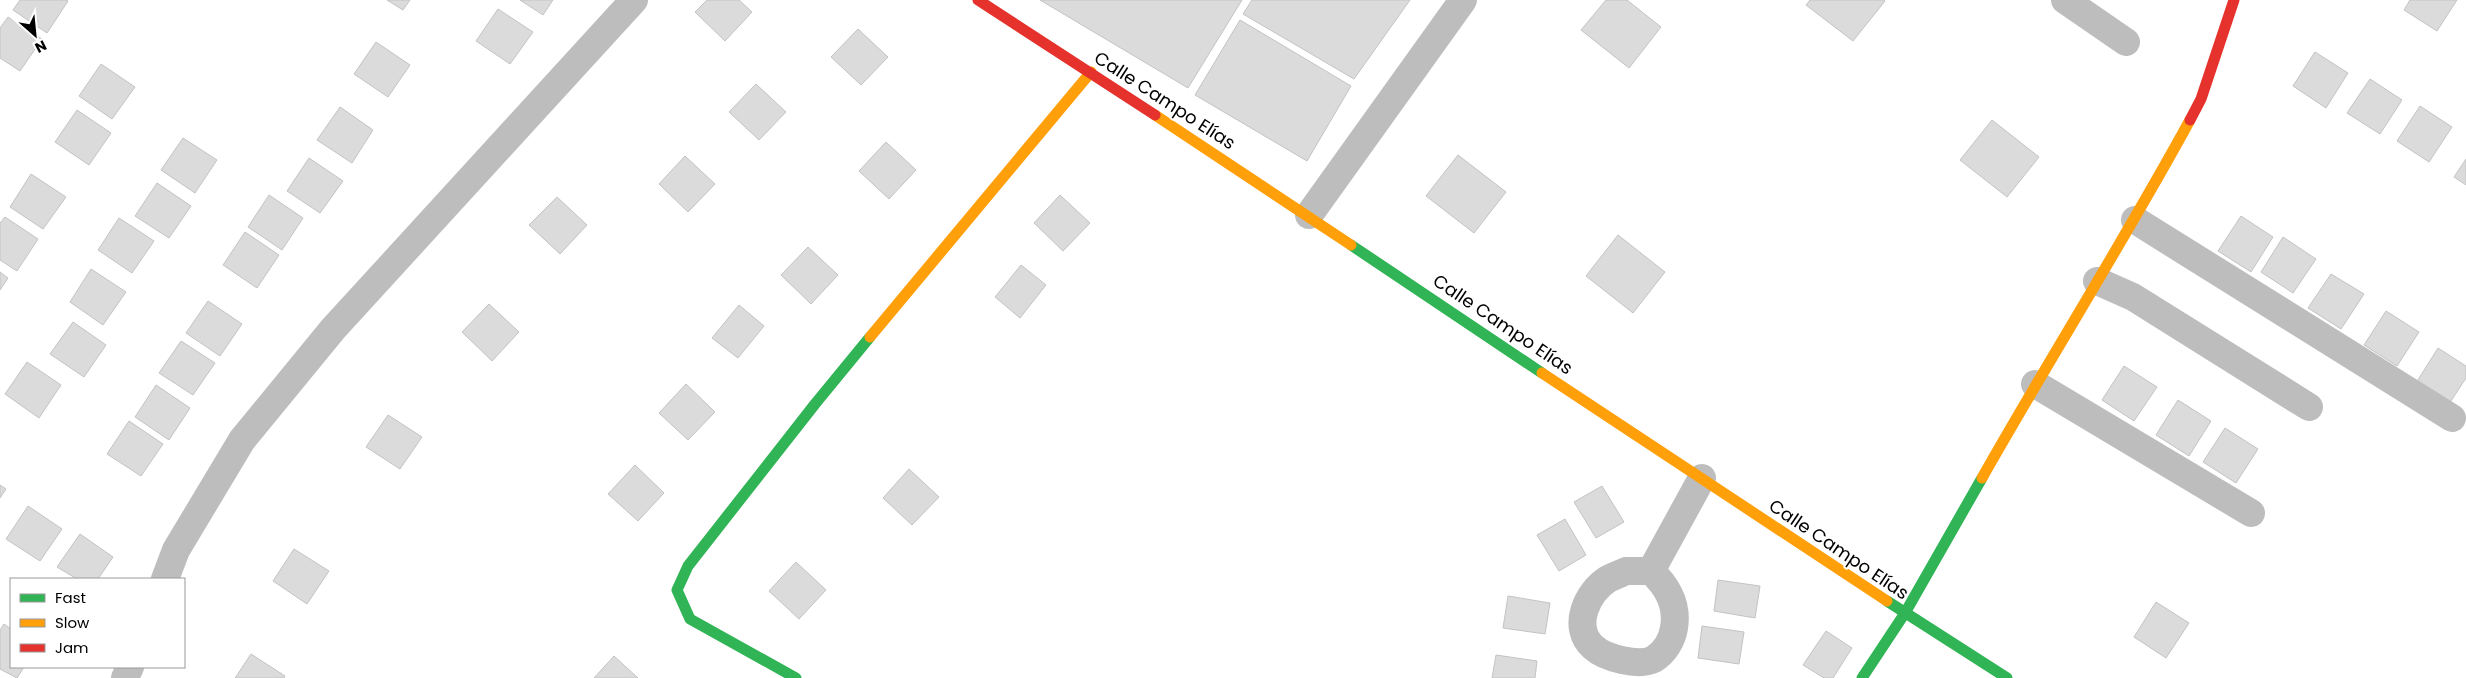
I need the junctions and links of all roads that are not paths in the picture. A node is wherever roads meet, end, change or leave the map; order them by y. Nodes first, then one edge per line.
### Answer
1 (634, 0) edge
2 (978, 0) edge
3 (1462, 0) edge
4 (2065, 0) edge
5 (2234, 0) edge
6 (2126, 42) dead end
7 (1091, 72) junction
8 (1309, 215) junction
9 (2135, 220) junction
10 (2097, 281) junction
11 (2035, 384) junction
12 (2309, 407) dead end
13 (2452, 418) dead end
14 (1702, 478) junction
15 (2251, 513) dead end
16 (1651, 571) dead end
17 (164, 578) edge
18 (1905, 613) junction
19 (796, 678) edge
20 (1862, 678) edge
21 (2007, 678) edge

1 - 17 street
2 - 7 street, Calle Campo Elías
3 - 8 street
4 - 6 street
5 - 9 street
7 - 8 street, Calle Campo Elías
7 - 19 street
8 - 14 street, Calle Campo Elías
9 - 10 street
9 - 13 street
10 - 11 street
10 - 12 street
11 - 15 street
11 - 18 street
14 - 16 street
14 - 18 street, Calle Campo Elías
18 - 20 street
18 - 21 street, Calle Campo Elías

